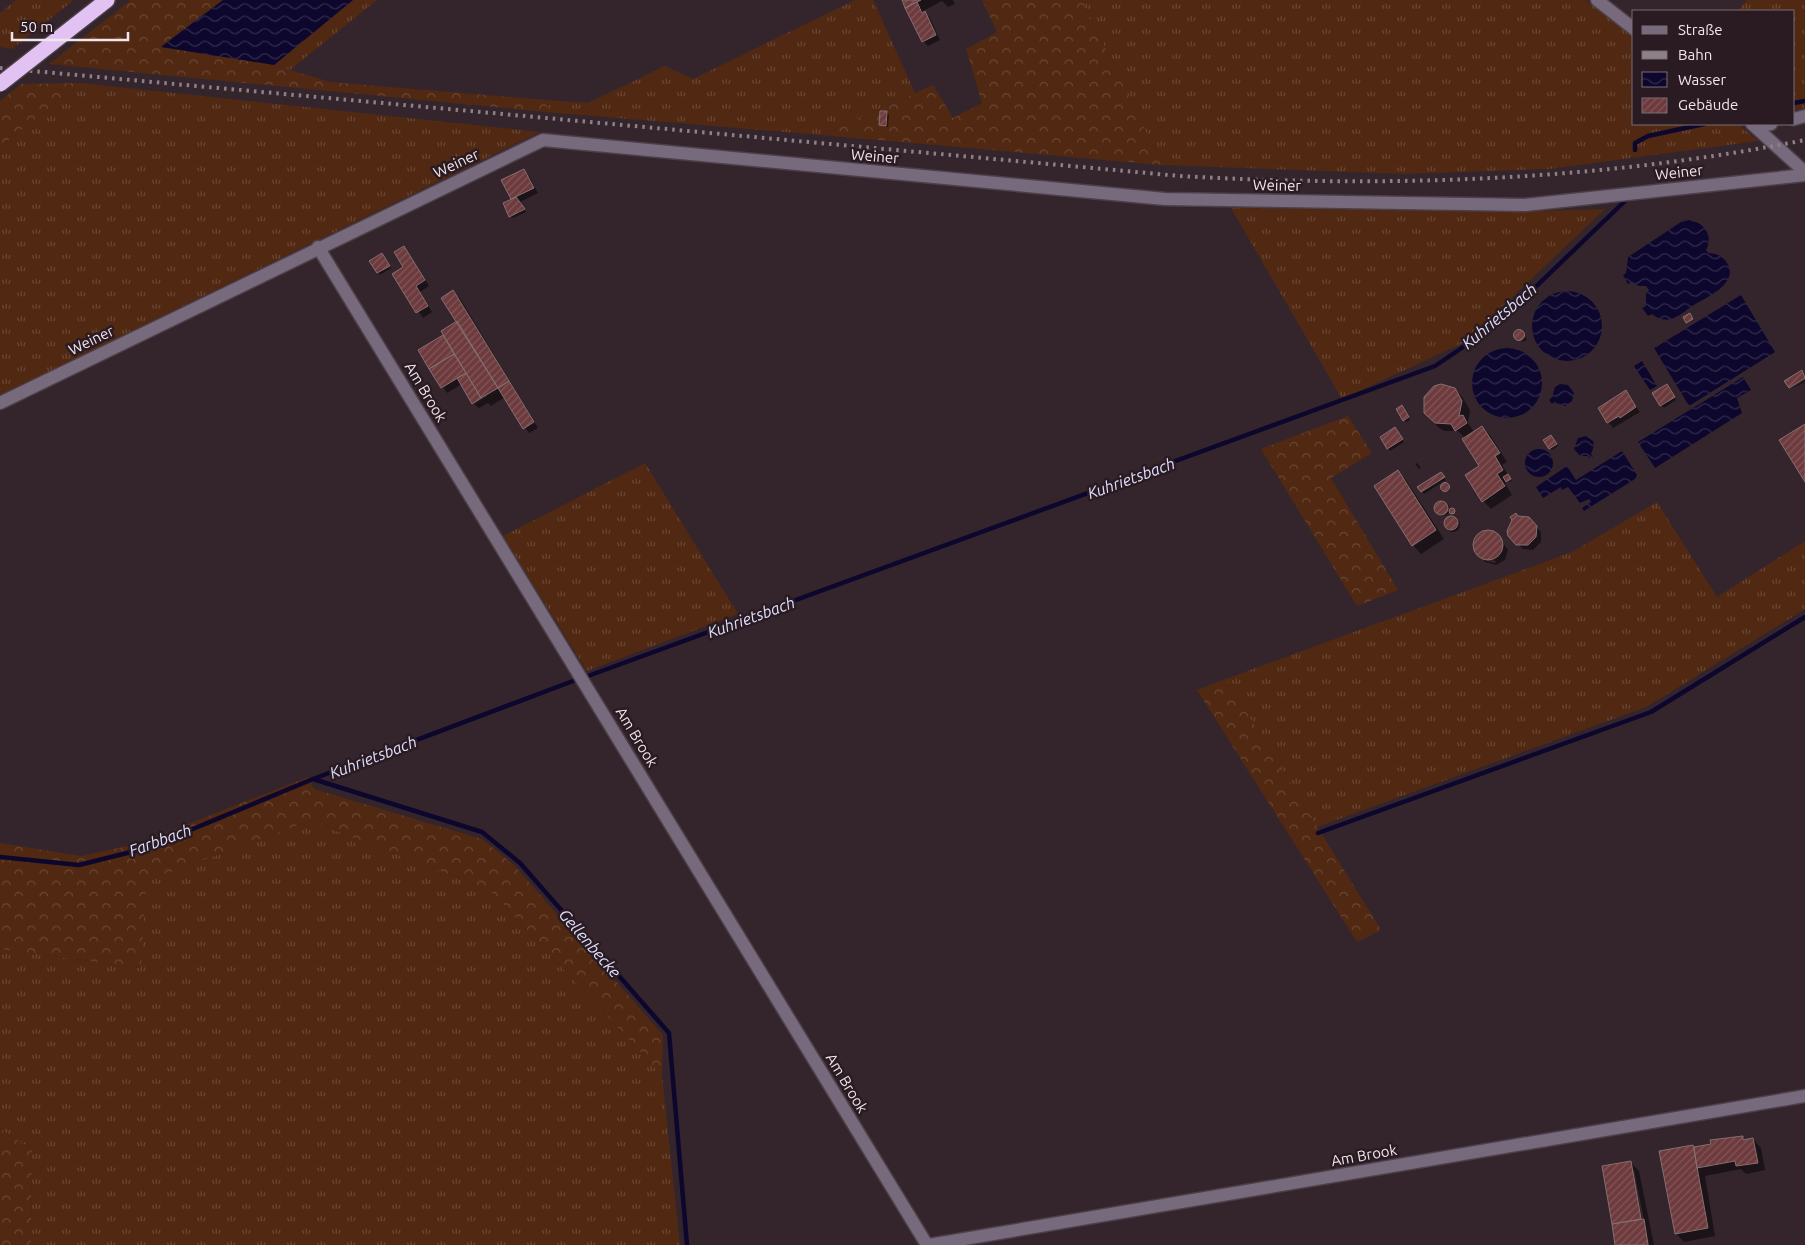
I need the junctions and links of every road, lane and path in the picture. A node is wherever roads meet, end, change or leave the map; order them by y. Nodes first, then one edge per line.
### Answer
1 (107, 0) edge
2 (1597, 0) edge
3 (1632, 27) edge
4 (0, 84) edge
5 (1754, 125) edge
6 (1805, 173) edge
7 (318, 247) junction
8 (0, 402) edge
9 (1805, 1096) edge
10 (928, 1245) edge

1 - 4 highway, bridge
2 - 3 street
5 - 6 street
6 - 7 street, Weiner
7 - 8 street, Weiner
7 - 10 street, Am Brook
9 - 10 street, Am Brook

